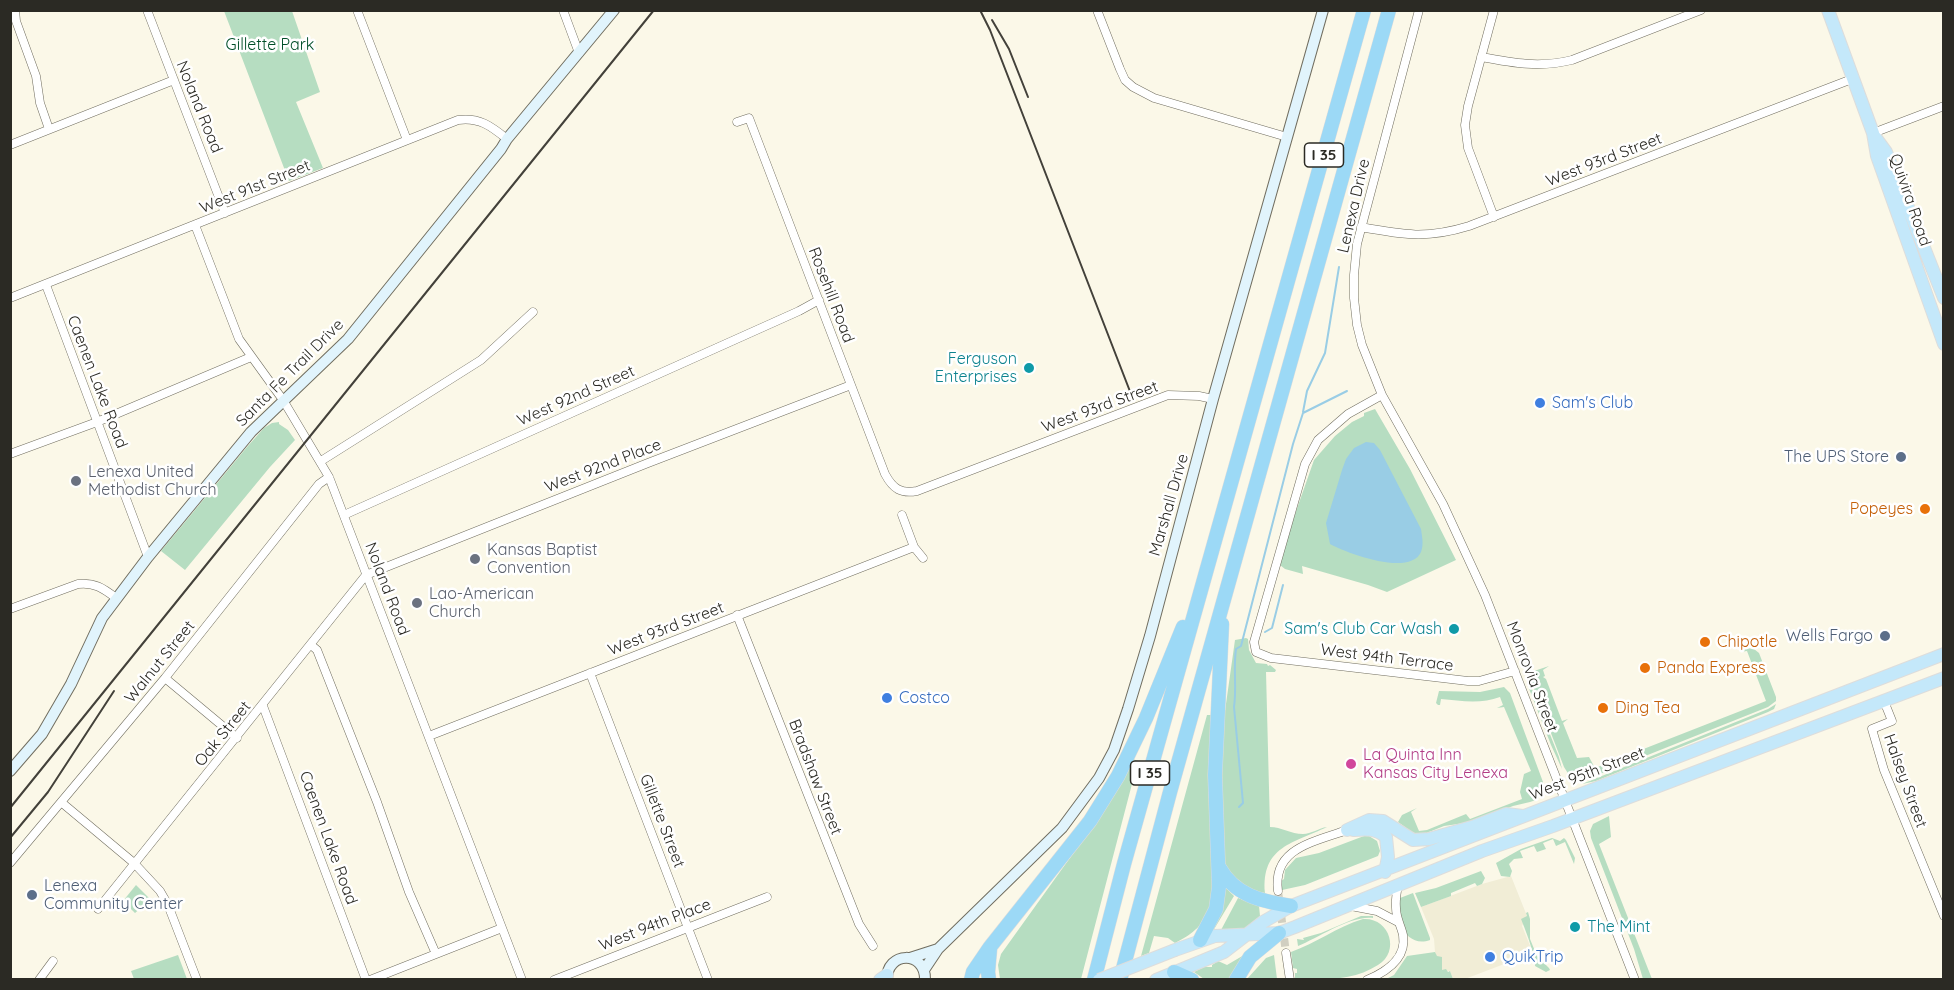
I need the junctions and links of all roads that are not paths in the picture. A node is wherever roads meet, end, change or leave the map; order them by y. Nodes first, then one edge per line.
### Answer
1 (15, 10) edge
2 (147, 10) edge
3 (357, 10) edge
4 (563, 10) edge
5 (614, 10) edge
6 (1097, 10) edge
7 (1323, 10) edge
8 (1364, 10) edge
9 (1389, 10) edge
10 (1419, 10) edge
11 (1494, 10) edge
12 (1701, 10) edge
13 (1828, 10) edge
14 (579, 53) junction
15 (1481, 57) junction
16 (1852, 79) junction
17 (174, 80) junction
18 (1944, 106) edge
19 (737, 122) dead end
20 (49, 129) junction
21 (1873, 133) junction
22 (1287, 137) junction
23 (407, 140) junction
24 (507, 140) junction
25 (10, 145) edge
26 (225, 213) junction
27 (1494, 217) junction
28 (195, 225) junction
29 (1361, 227) junction
30 (1937, 282) junction
31 (46, 285) junction
32 (1923, 287) junction
33 (10, 298) edge
34 (1944, 298) edge
35 (819, 300) junction
36 (533, 312) dead end
37 (1944, 344) edge
38 (251, 357) junction
39 (851, 385) junction
40 (1382, 395) junction
41 (1213, 399) junction
42 (284, 400) junction
43 (97, 422) junction
44 (10, 454) edge
45 (321, 461) junction
46 (329, 477) junction
47 (898, 490) joint
48 (344, 515) junction
49 (902, 515) dead end
50 (914, 547) junction
51 (148, 557) junction
52 (923, 558) dead end
53 (1208, 567) junction
54 (366, 575) junction
55 (116, 598) junction
56 (1223, 604) junction
57 (10, 609) edge
58 (737, 615) junction
59 (311, 645) junction
60 (1944, 654) edge
61 (1515, 671) junction
62 (590, 673) junction
63 (165, 678) junction
64 (1944, 678) edge
65 (1884, 701) junction
66 (263, 706) junction
67 (1794, 712) junction
68 (1818, 724) junction
69 (429, 736) junction
70 (237, 738) junction
71 (1784, 738) junction
72 (10, 771) edge
73 (1565, 800) junction
74 (61, 802) junction
75 (1526, 816) junction
76 (1572, 819) junction
77 (1347, 830) junction
78 (134, 863) junction
79 (10, 864) edge
80 (1218, 865) junction
81 (1385, 872) junction
82 (1398, 884) junction
83 (1278, 891) tunnel mouth
84 (767, 897) dead end
85 (1348, 905) junction
86 (1291, 906) junction
87 (98, 909) dead end
88 (1944, 916) edge
89 (1398, 922) junction
90 (689, 927) junction
91 (502, 928) junction
92 (1279, 933) junction
93 (1247, 934) junction
94 (1200, 940) junction
95 (873, 946) dead end
96 (990, 947) junction
97 (938, 949) junction
98 (1286, 953) tunnel mouth
99 (436, 954) junction
100 (910, 958) junction
101 (53, 962) dead end
102 (925, 975) edge
103 (1166, 976) edge
104 (885, 978) edge
105 (39, 980) edge
106 (197, 980) edge
107 (368, 980) edge
108 (522, 980) edge
109 (554, 980) edge
110 (708, 980) edge
111 (971, 980) edge
112 (989, 980) edge
113 (1096, 980) edge
114 (1120, 980) edge
115 (1192, 980) edge
116 (1236, 980) edge
117 (1290, 980) edge
118 (1367, 980) edge
119 (1635, 980) edge

1 - 20 street
2 - 17 street, Noland Road
3 - 23 street
4 - 14 street
5 - 14 street, Santa Fe Trail Drive
6 - 22 street
7 - 22 street, Marshall Drive
8 - 53 highway, I 35
9 - 56 highway, I 35
10 - 29 street, Lenexa Drive
11 - 15 street
12 - 15 street
13 - 16 main road, Quivira Road
14 - 24 street, Santa Fe Trail Drive
15 - 27 street
16 - 21 main road, Quivira Road
16 - 27 street, West 93rd Street
17 - 20 street
17 - 26 street, Noland Road
18 - 21 street
19 - 35 street, Rosehill Road
20 - 25 street
21 - 30 main road, Quivira Road
21 - 32 main road, Quivira Road
22 - 41 street, Marshall Drive
23 - 24 street, West 91st Street
23 - 26 street, West 91st Street
24 - 42 street, Santa Fe Trail Drive
26 - 28 street, West 91st Street
27 - 29 street, West 93rd Street
28 - 31 street, West 91st Street
28 - 38 street, Noland Road
29 - 40 street, Lenexa Drive
30 - 32 main road
30 - 34 main road, Quivira Road
31 - 33 street, West 91st Street
31 - 43 street, Caenen Lake Road
32 - 37 main road, Quivira Road
35 - 39 street, Rosehill Road
35 - 48 street, West 92nd Street
36 - 45 street
38 - 42 street, Noland Road
38 - 43 street
39 - 47 street, Rosehill Road
39 - 54 street, West 92nd Place
40 - 61 street, Monrovia Street
40 - 61 street, West 94th Terrace
41 - 47 street, West 93rd Street
41 - 97 street, Marshall Drive
42 - 45 street, Noland Road
42 - 51 street, Santa Fe Trail Drive
43 - 44 street
43 - 51 street, Caenen Lake Road
45 - 46 street, Noland Road
46 - 48 street, Noland Road
46 - 63 street, Walnut Street
48 - 54 street, Noland Road
49 - 50 street
50 - 52 street
50 - 58 street, West 93rd Street
51 - 55 street, Santa Fe Trail Drive
53 - 96 highway
53 - 113 highway, I 35
54 - 59 street, Oak Street
54 - 69 street, Noland Road
55 - 57 street
55 - 72 street, Santa Fe Trail Drive
56 - 80 highway
56 - 114 highway, I 35
58 - 62 street, West 93rd Street
58 - 95 street, Bradshaw Street
59 - 66 street, Oak Street
59 - 99 street
60 - 67 main road, West 95th Street
61 - 73 street, Monrovia Street
62 - 69 street, West 93rd Street
62 - 90 street, Gillette Street
63 - 70 street
63 - 74 street, Walnut Street
64 - 65 main road
65 - 68 main road
65 - 88 street, Halsey Street
66 - 70 street, Oak Street
66 - 107 street, Caenen Lake Road
67 - 68 main road
67 - 71 main road
67 - 73 main road, West 95th Street
68 - 71 main road
69 - 91 street, Noland Road
70 - 78 street, Oak Street
71 - 76 main road
73 - 75 main road, West 95th Street
73 - 76 street, Monrovia Street
74 - 78 street
74 - 79 street, Walnut Street
75 - 77 main road
75 - 81 main road, West 95th Street
76 - 82 main road
76 - 119 street, Monrovia Street
77 - 81 main road
77 - 83 street
78 - 87 street, Oak Street
78 - 106 street
80 - 86 highway
80 - 94 highway
81 - 86 main road, West 95th Street
82 - 85 main road
82 - 89 street
84 - 90 street, West 94th Place
85 - 89 street
85 - 92 main road
86 - 93 main road, West 95th Street
89 - 118 street
90 - 109 street, West 94th Place
90 - 110 street, Gillette Street
91 - 99 street
91 - 108 street, Noland Road
92 - 93 main road
92 - 116 highway
93 - 94 main road
93 - 103 main road, West 95th Street
94 - 113 main road, bridge
96 - 111 highway
96 - 112 highway
97 - 100 street, Marshall Drive
97 - 102 street, Marshall Drive
98 - 117 street
99 - 107 street
100 - 102 street
100 - 104 street, Marshall Drive
101 - 105 street
103 - 115 highway

